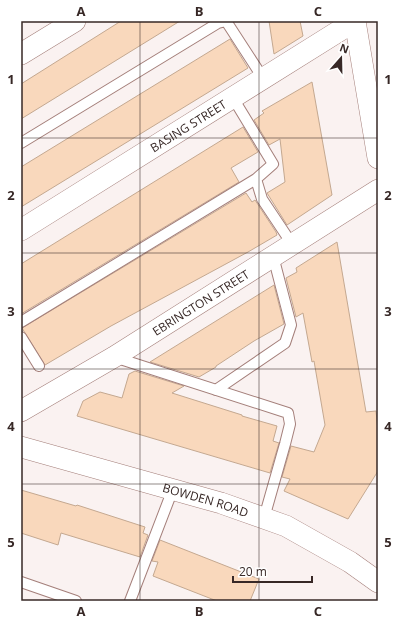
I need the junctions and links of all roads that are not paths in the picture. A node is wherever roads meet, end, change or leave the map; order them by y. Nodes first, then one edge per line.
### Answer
1 (75, 21) edge
2 (226, 21) edge
3 (355, 21) edge
4 (21, 54) edge
5 (264, 78) junction
6 (233, 98) junction
7 (21, 143) edge
8 (378, 158) edge
9 (256, 179) junction
10 (378, 190) edge
11 (21, 230) edge
12 (292, 244) junction
13 (274, 256) junction
14 (21, 322) edge
15 (21, 337) edge
16 (114, 357) junction
17 (39, 366) dead end
18 (216, 390) junction
19 (21, 411) edge
20 (21, 447) edge
21 (173, 489) junction
22 (264, 518) junction
23 (21, 582) edge
24 (378, 582) edge
25 (76, 601) edge
26 (130, 601) edge

1 - 4 street
2 - 5 lane
2 - 7 lane
3 - 5 street, BASING STREET
3 - 8 street
5 - 6 street, BASING STREET
6 - 9 lane
6 - 11 street, BASING STREET
9 - 12 lane
9 - 14 lane
10 - 12 street, EBRINGTON STREET
12 - 13 street, EBRINGTON STREET
13 - 16 street, EBRINGTON STREET
13 - 18 lane
15 - 17 lane
16 - 18 lane
16 - 19 street, EBRINGTON STREET
18 - 22 lane
20 - 21 street, BOWDEN ROAD
21 - 22 street, BOWDEN ROAD
21 - 26 lane
22 - 24 street, BOWDEN ROAD
23 - 25 lane

